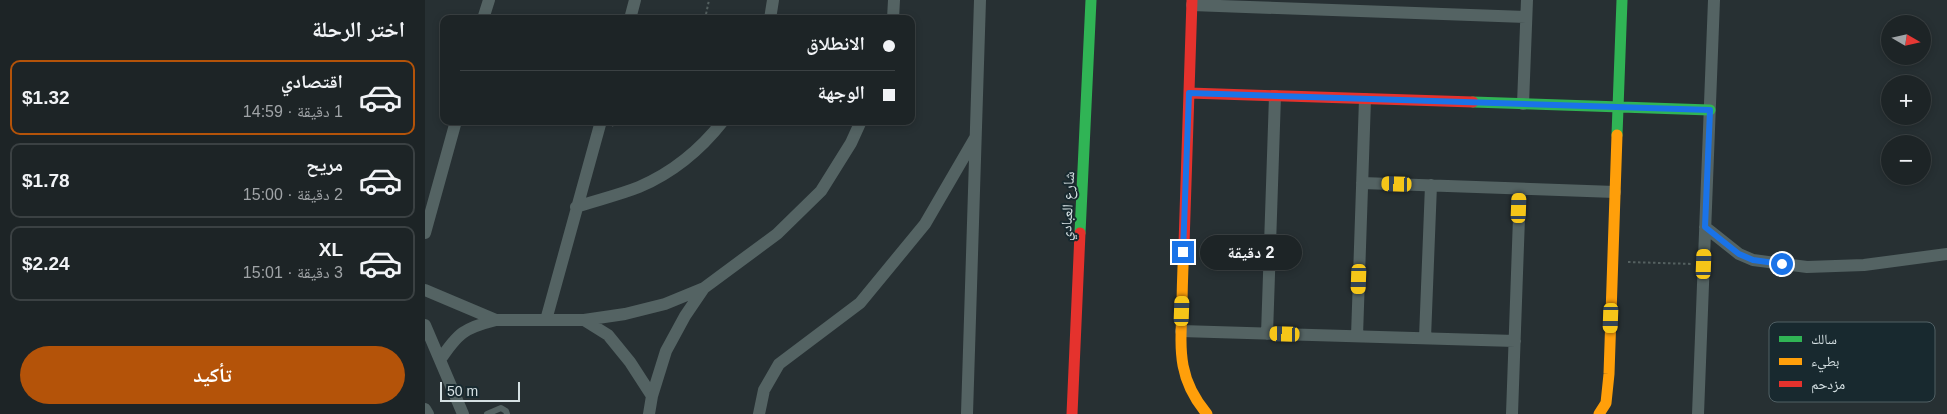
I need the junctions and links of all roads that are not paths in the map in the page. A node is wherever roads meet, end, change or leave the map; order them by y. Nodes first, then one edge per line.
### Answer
1 (489, 0) edge
2 (635, 0) edge
3 (773, 0) edge
4 (894, 0) edge
5 (980, 0) edge
6 (1091, 0) edge
7 (1433, 0) edge
8 (1527, 0) edge
9 (1622, 0) edge
10 (1714, 0) edge
11 (1192, 3) edge
12 (1279, 4) edge
13 (1373, 6) edge
14 (1432, 14) junction
15 (484, 15) edge
16 (631, 15) edge
17 (771, 15) edge
18 (893, 15) edge
19 (1526, 17) junction
20 (1189, 93) junction
21 (1275, 96) junction
22 (1365, 99) junction
23 (1523, 104) junction
24 (1619, 107) junction
25 (1710, 110) junction
26 (454, 125) edge
27 (600, 125) edge
28 (720, 125) edge
29 (859, 125) edge
30 (976, 136) junction
31 (1362, 183) junction
32 (1431, 185) junction
33 (1519, 189) junction
34 (1615, 192) junction
35 (576, 207) junction
36 (1705, 227) junction
37 (425, 233) edge
38 (1947, 254) edge
39 (704, 288) junction
40 (425, 290) edge
41 (496, 320) junction
42 (546, 320) junction
43 (584, 320) junction
44 (425, 326) edge
45 (1181, 331) junction
46 (1267, 334) junction
47 (1357, 336) junction
48 (1425, 338) junction
49 (1515, 341) junction
50 (440, 360) junction
51 (652, 396) junction
52 (425, 408) edge
53 (428, 414) edge
54 (463, 414) edge
55 (487, 414) edge
56 (507, 414) edge
57 (649, 414) edge
58 (759, 414) edge
59 (967, 414) edge
60 (1072, 414) edge
61 (1207, 414) edge
62 (1512, 414) edge
63 (1599, 414) edge
64 (1698, 414) edge

1 - 15 street
2 - 16 street
3 - 17 street
4 - 18 street
5 - 30 street
6 - 60 street, شارع العبادي
7 - 14 street
8 - 19 street
9 - 24 street
10 - 25 street
11 - 12 street
11 - 20 street
12 - 13 street
13 - 14 street
14 - 19 street
19 - 23 street
20 - 21 street
20 - 45 street
21 - 22 street
21 - 46 street
22 - 23 street
22 - 31 street
23 - 24 street
24 - 25 street
24 - 34 street
25 - 36 street
26 - 37 street
27 - 35 street
28 - 35 street
29 - 39 street
30 - 58 street
30 - 59 street
31 - 32 street
31 - 47 street
32 - 33 street
32 - 48 street
33 - 34 street
33 - 49 street
34 - 63 street
35 - 42 street
36 - 38 street
36 - 64 street
39 - 43 street
39 - 51 street
40 - 41 street
41 - 42 street
41 - 50 street
42 - 43 street
43 - 51 street
44 - 50 street
45 - 46 street
45 - 61 street
46 - 47 street
47 - 48 street
48 - 49 street
49 - 62 street
50 - 54 street
51 - 57 street
52 - 53 street
55 - 56 lane

